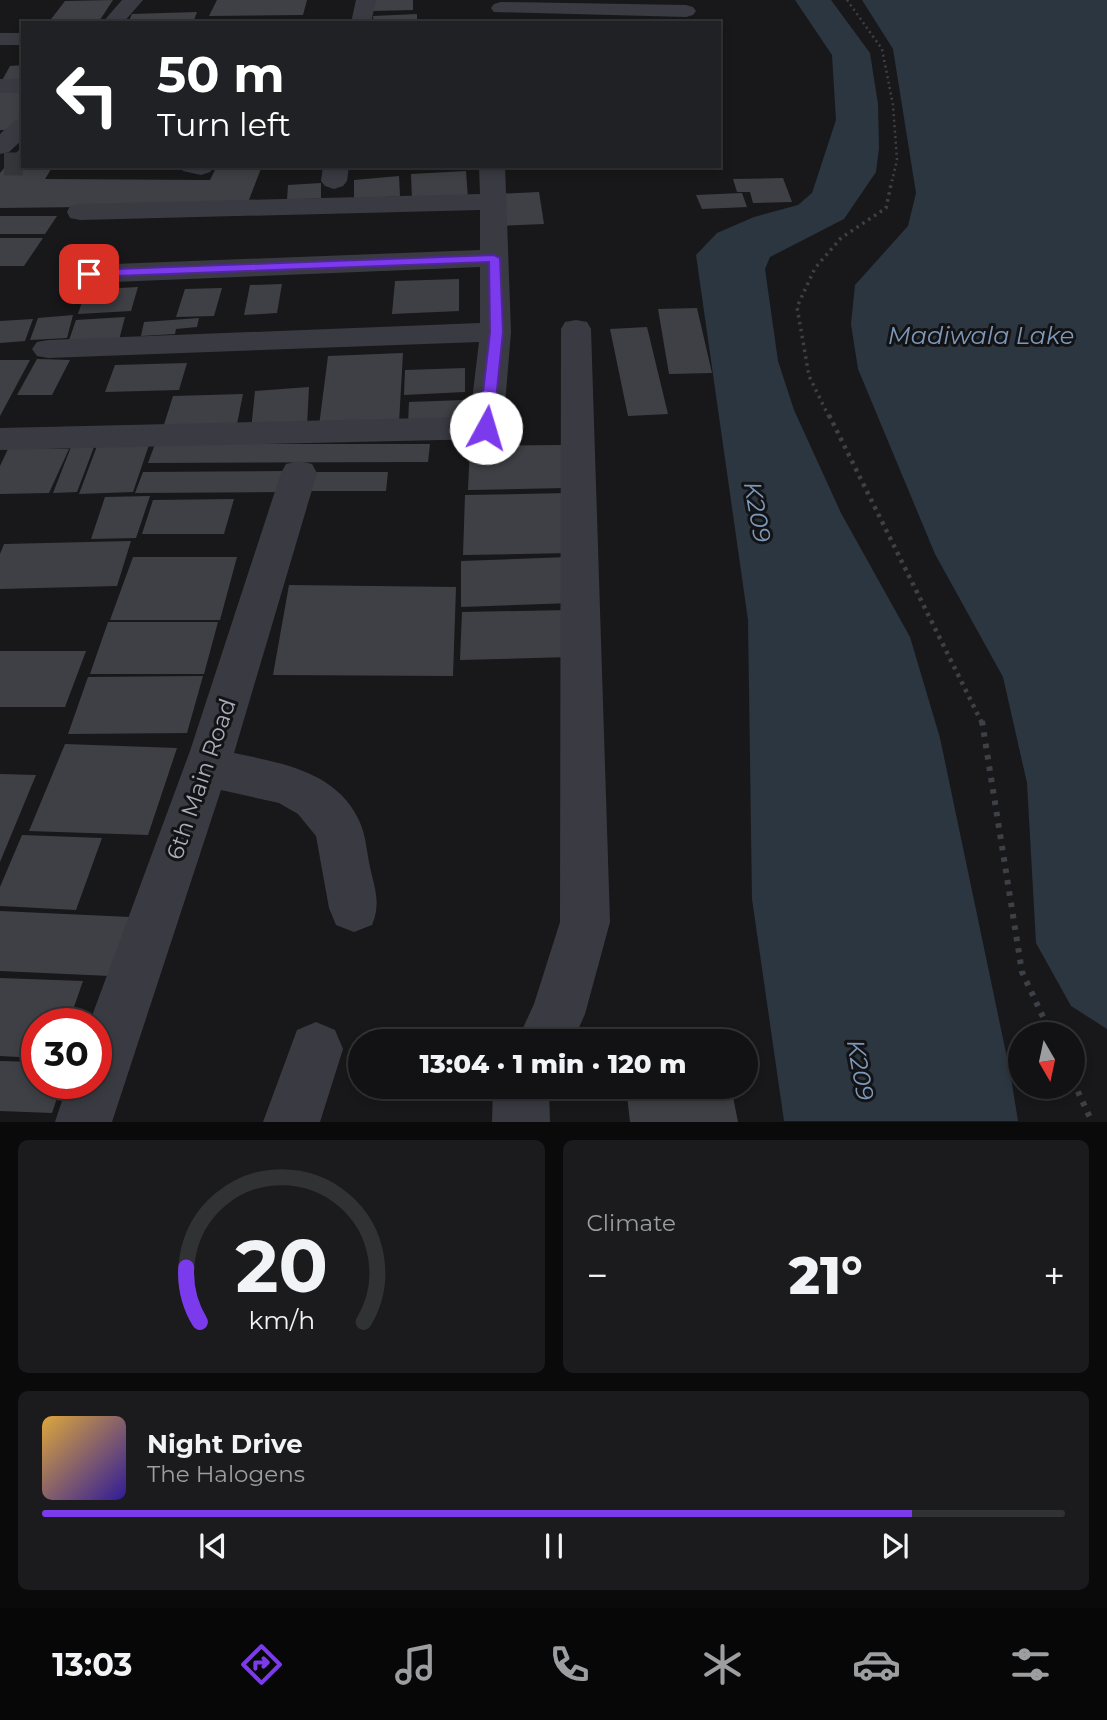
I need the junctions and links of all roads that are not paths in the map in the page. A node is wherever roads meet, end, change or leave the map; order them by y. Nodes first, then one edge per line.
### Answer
1 (133, 0) edge
2 (366, 0) edge
3 (500, 10) edge
4 (686, 11) edge
5 (114, 21) edge
6 (361, 21) edge
7 (21, 38) edge
8 (0, 39) edge
9 (0, 86) edge
10 (21, 86) edge
11 (21, 128) edge
12 (1, 158) edge
13 (492, 168) edge
14 (493, 202) junction
15 (79, 212) dead end
16 (494, 258) junction
17 (89, 274) dead end
18 (576, 329) dead end
19 (496, 332) junction
20 (48, 349) dead end
21 (0, 439) edge
22 (299, 473) dead end
23 (205, 767) junction
24 (354, 908) dead end
25 (550, 1029) edge
26 (112, 1037) edge
27 (316, 1049) dead end
28 (91, 1099) edge
29 (521, 1099) edge
30 (83, 1122) edge
31 (291, 1122) edge
32 (521, 1122) edge

1 - 5 street
2 - 6 street
3 - 4 street
7 - 8 street
9 - 10 street
11 - 12 street
13 - 14 street
14 - 15 street
14 - 16 street
16 - 17 street
16 - 19 street
18 - 25 street
19 - 20 street
19 - 21 street
22 - 23 street, 6th Main Road
23 - 24 street
23 - 26 street, 6th Main Road
27 - 31 street
28 - 30 street, 6th Main Road
29 - 32 street

